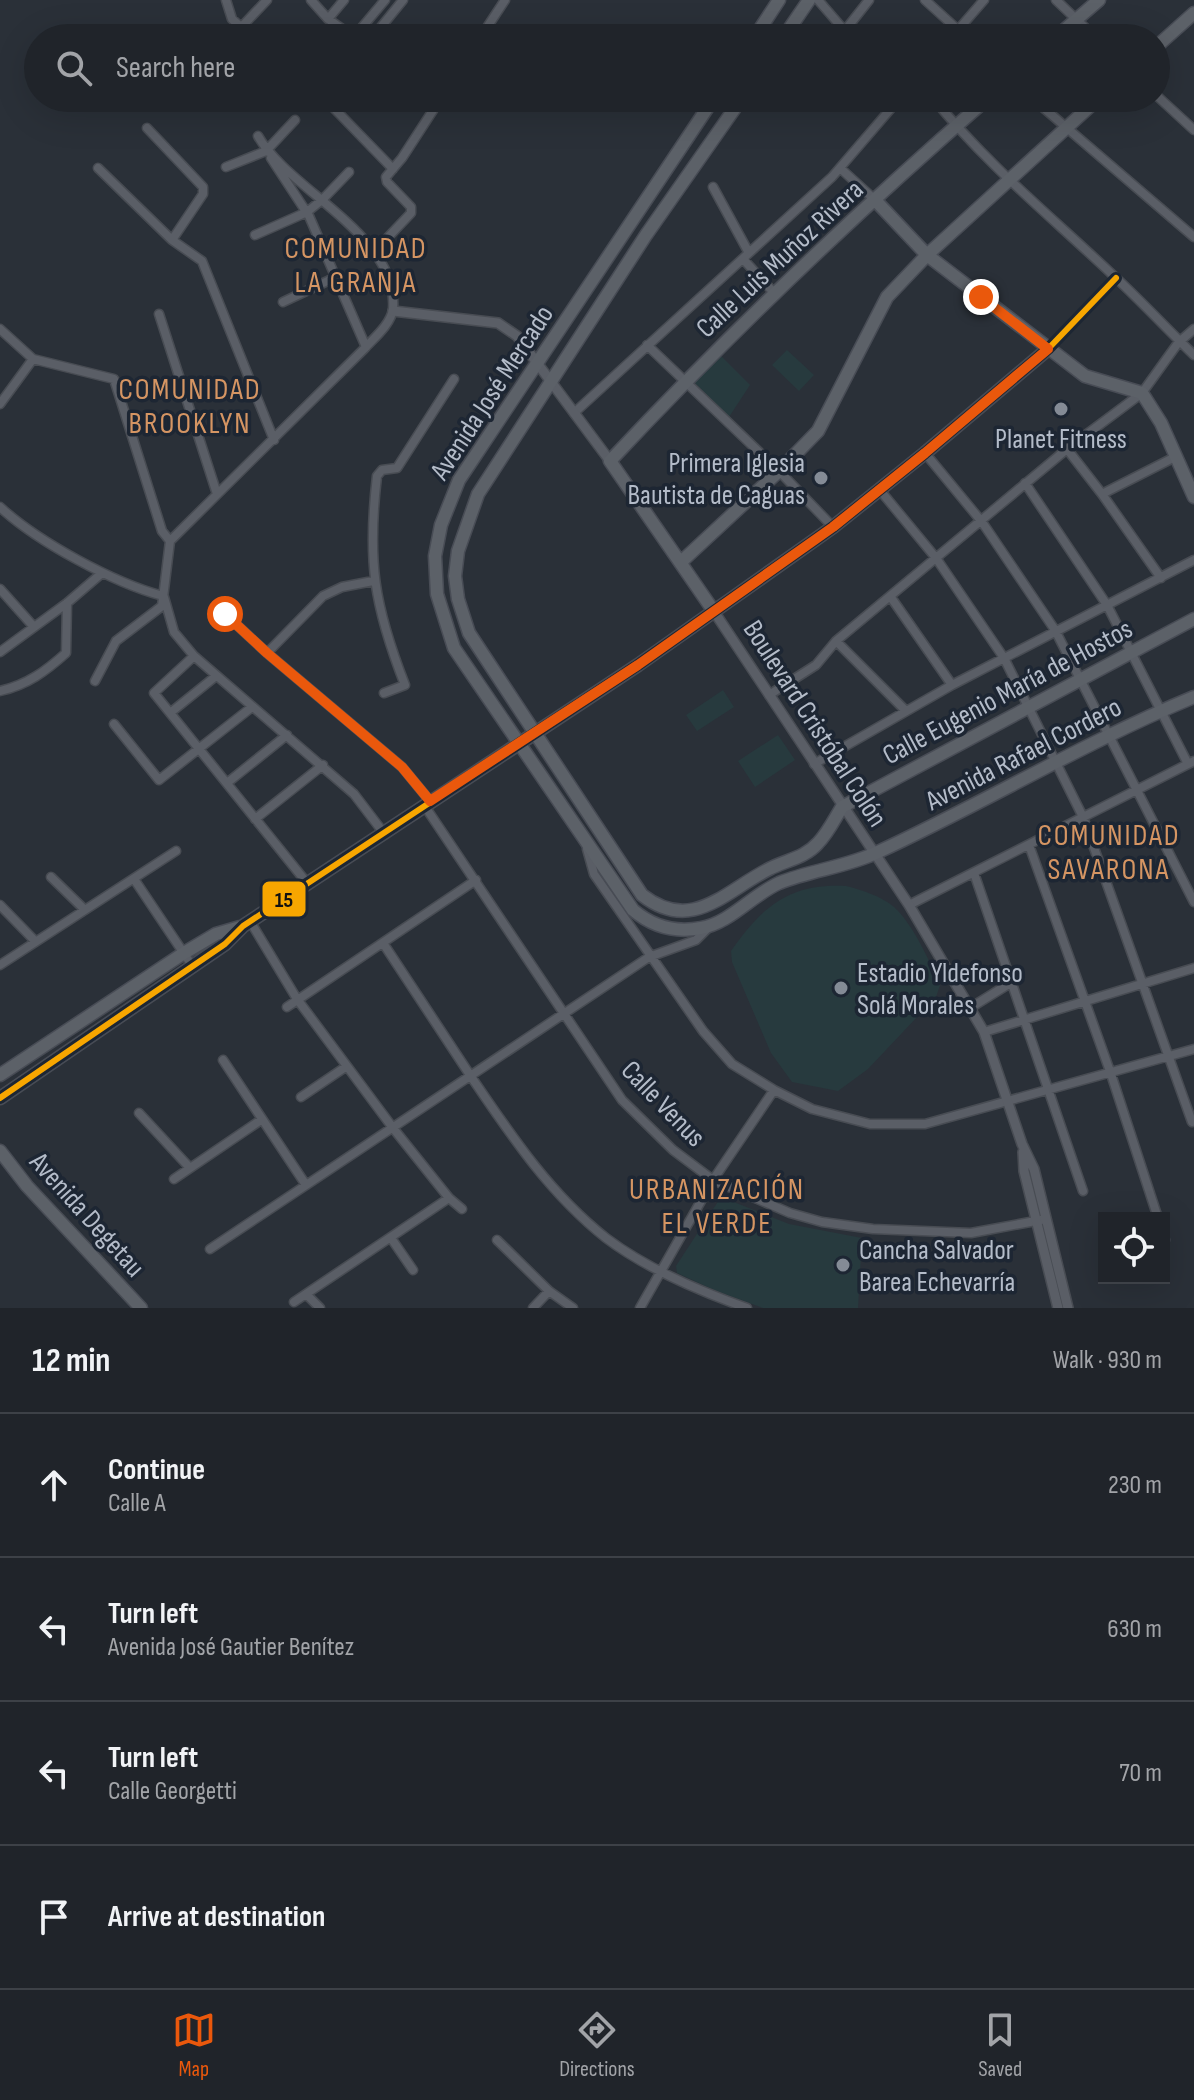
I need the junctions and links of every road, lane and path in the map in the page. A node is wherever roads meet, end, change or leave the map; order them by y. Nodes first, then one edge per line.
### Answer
1 (267, 0) edge
2 (311, 0) edge
3 (344, 0) edge
4 (385, 0) edge
5 (403, 0) edge
6 (505, 0) edge
7 (779, 0) edge
8 (809, 0) edge
9 (818, 0) edge
10 (869, 0) edge
11 (925, 0) edge
12 (984, 0) edge
13 (1056, 0) edge
14 (1099, 0) edge
15 (227, 2) edge
16 (1194, 13) edge
17 (328, 19) junction
18 (1076, 19) junction
19 (237, 24) edge
20 (245, 24) edge
21 (335, 24) edge
22 (365, 24) edge
23 (383, 24) edge
24 (489, 24) edge
25 (763, 24) edge
26 (793, 24) edge
27 (836, 24) edge
28 (853, 24) edge
29 (952, 24) edge
30 (964, 24) edge
31 (1070, 24) edge
32 (1081, 24) edge
33 (1170, 34) edge
34 (1170, 108) edge
35 (338, 112) edge
36 (432, 112) edge
37 (705, 112) edge
38 (732, 112) edge
39 (888, 112) edge
40 (944, 112) edge
41 (972, 112) edge
42 (1048, 112) edge
43 (1083, 112) edge
44 (295, 120) dead end
45 (956, 126) junction
46 (1065, 127) junction
47 (147, 128) dead end
48 (1194, 130) edge
49 (258, 136) dead end
50 (266, 151) junction
51 (226, 167) dead end
52 (98, 168) dead end
53 (840, 168) junction
54 (393, 169) junction
55 (349, 172) dead end
56 (1008, 178) junction
57 (713, 187) dead end
58 (323, 199) junction
59 (875, 200) junction
60 (307, 212) junction
61 (255, 235) dead end
62 (1194, 237) edge
63 (172, 240) junction
64 (374, 252) junction
65 (927, 255) junction
66 (746, 256) junction
67 (336, 277) junction
68 (1116, 278) junction
69 (776, 295) junction
70 (283, 302) dead end
71 (393, 311) junction
72 (159, 314) dead end
73 (0, 329) edge
74 (1194, 329) edge
75 (1181, 342) junction
76 (647, 345) junction
77 (366, 347) junction
78 (1048, 349) junction
79 (1194, 355) edge
80 (33, 359) junction
81 (538, 362) junction
82 (454, 379) dead end
83 (552, 381) junction
84 (683, 382) junction
85 (1142, 393) junction
86 (0, 404) edge
87 (574, 413) junction
88 (274, 440) junction
89 (1067, 449) junction
90 (925, 453) junction
91 (1177, 456) junction
92 (610, 461) junction
93 (779, 471) junction
94 (1025, 483) junction
95 (879, 489) junction
96 (217, 494) junction
97 (1102, 494) junction
98 (1194, 497) edge
99 (1, 509) edge
100 (982, 522) junction
101 (833, 527) junction
102 (170, 541) junction
103 (936, 558) junction
104 (1194, 560) edge
105 (681, 562) junction
106 (102, 573) junction
107 (1161, 578) junction
108 (373, 581) junction
109 (0, 589) edge
110 (163, 596) junction
111 (890, 596) junction
112 (67, 603) junction
113 (1107, 605) junction
114 (713, 610) junction
115 (225, 614) dead end
116 (1194, 619) edge
117 (34, 627) junction
118 (1055, 630) junction
119 (836, 641) junction
120 (0, 652) edge
121 (1130, 652) junction
122 (267, 653) junction
123 (194, 656) junction
124 (1004, 658) junction
125 (216, 676) junction
126 (1080, 678) junction
127 (95, 681) dead end
128 (952, 685) junction
129 (0, 691) edge
130 (384, 693) dead end
131 (769, 695) junction
132 (1194, 697) edge
133 (1028, 706) junction
134 (252, 707) junction
135 (906, 711) junction
136 (1161, 711) junction
137 (170, 713) junction
138 (114, 724) dead end
139 (534, 732) junction
140 (287, 735) junction
141 (1109, 736) junction
142 (518, 742) junction
143 (199, 748) junction
144 (1056, 763) junction
145 (1191, 763) edge
146 (814, 764) junction
147 (323, 765) junction
148 (227, 783) junction
149 (1137, 790) junction
150 (427, 803) junction
151 (842, 807) junction
152 (1083, 817) junction
153 (255, 819) junction
154 (383, 832) junction
155 (584, 839) junction
156 (818, 844) junction
157 (1029, 845) junction
158 (176, 851) dead end
159 (875, 854) junction
160 (827, 868) junction
161 (974, 873) junction
162 (51, 877) dead end
163 (134, 879) junction
164 (476, 880) junction
165 (307, 883) junction
166 (1193, 900) edge
167 (0, 905) edge
168 (909, 905) junction
169 (85, 910) junction
170 (246, 924) junction
171 (711, 926) junction
172 (35, 941) junction
173 (383, 943) junction
174 (184, 953) junction
175 (649, 957) junction
176 (0, 965) edge
177 (193, 967) junction
178 (1194, 968) edge
179 (1012, 982) junction
180 (1143, 984) junction
181 (297, 999) junction
182 (1085, 1002) junction
183 (287, 1007) dead end
184 (970, 1008) junction
185 (563, 1013) junction
186 (1026, 1020) junction
187 (984, 1032) junction
188 (1194, 1049) edge
189 (1168, 1057) junction
190 (223, 1060) dead end
191 (347, 1066) junction
192 (1111, 1074) junction
193 (0, 1075) edge
194 (471, 1076) junction
195 (774, 1090) junction
196 (1050, 1091) junction
197 (301, 1097) dead end
198 (0, 1098) edge
199 (1008, 1102) junction
200 (139, 1113) dead end
201 (261, 1120) junction
202 (1192, 1122) edge
203 (393, 1128) junction
204 (0, 1151) edge
205 (190, 1168) junction
206 (174, 1179) dead end
207 (713, 1180) junction
208 (306, 1185) junction
209 (1083, 1191) dead end
210 (449, 1198) junction
211 (462, 1209) dead end
212 (1156, 1212) edge
213 (1042, 1220) junction
214 (391, 1238) junction
215 (497, 1240) dead end
216 (210, 1249) dead end
217 (413, 1270) dead end
218 (660, 1271) junction
219 (549, 1291) junction
220 (306, 1294) junction
221 (294, 1302) dead end
222 (141, 1308) edge
223 (320, 1308) edge
224 (533, 1308) edge
225 (573, 1308) edge
226 (640, 1308) edge
227 (747, 1308) edge
228 (1063, 1308) edge

1 - 20 street
2 - 17 street
3 - 17 street
4 - 22 street
5 - 23 street
6 - 24 street
7 - 25 main road
8 - 26 main road
9 - 27 street
10 - 28 street
11 - 29 street
12 - 30 street
13 - 18 street
14 - 18 main road
15 - 19 street
16 - 33 main road
17 - 21 street
18 - 31 main road
18 - 32 street
34 - 48 street
35 - 54 street
36 - 54 street
37 - 81 main road, Avenida José Mercado
38 - 83 main road, Avenida José Mercado
39 - 53 street
40 - 45 street
41 - 45 main road, Calle Luis Muñoz Rivera
42 - 46 street
43 - 46 main road
44 - 50 street
45 - 56 street
45 - 59 main road, Calle Luis Muñoz Rivera
46 - 56 main road
46 - 62 street
47 - 63 street
49 - 50 street
50 - 51 street
50 - 58 street
50 - 60 street
52 - 63 street
53 - 59 street
53 - 66 street
54 - 64 street
55 - 58 street
56 - 65 main road
56 - 68 street
57 - 66 street
58 - 60 street
58 - 64 street
59 - 65 main road
59 - 69 main road, Calle Luis Muñoz Rivera
60 - 61 street
60 - 67 street
63 - 88 street
64 - 71 street
65 - 78 main road
65 - 93 main road
66 - 69 street
66 - 76 street
67 - 70 street
67 - 77 street
68 - 75 street
68 - 78 street
69 - 84 main road, Calle Luis Muñoz Rivera
71 - 77 street
71 - 81 street, Boulevard Cristóbal Colón
72 - 96 street
73 - 80 street
74 - 75 street
75 - 79 street
75 - 85 street
76 - 84 street
76 - 87 street
77 - 88 street
78 - 85 main road
78 - 90 main road
80 - 86 street
80 - 102 street
81 - 83 street, Boulevard Cristóbal Colón
81 - 142 main road, Avenida José Mercado
82 - 108 street
83 - 87 street, Boulevard Cristóbal Colón
83 - 139 main road, Avenida José Mercado
84 - 92 main road, Calle Luis Muñoz Rivera
84 - 93 street
85 - 89 street
85 - 91 main road
87 - 92 street, Boulevard Cristóbal Colón
88 - 96 street
89 - 94 street
89 - 97 street
90 - 95 main road
90 - 100 street
91 - 97 street
91 - 98 main road
92 - 105 main road, Boulevard Cristóbal Colón
93 - 101 street
93 - 105 main road
94 - 100 street
94 - 113 street
95 - 101 main road
95 - 103 street
96 - 102 street
97 - 107 street
99 - 106 street
100 - 103 street
100 - 118 street
101 - 114 main road
102 - 110 street
103 - 111 street
103 - 124 street
104 - 107 street
105 - 114 main road, Boulevard Cristóbal Colón
106 - 110 street
106 - 112 street
107 - 113 street
108 - 122 street
108 - 130 street
109 - 117 street
110 - 123 street
110 - 127 street
111 - 119 street
111 - 128 street
112 - 117 street
112 - 129 street
113 - 118 street
113 - 121 street
114 - 131 street, Boulevard Cristóbal Colón
114 - 139 main road
115 - 122 street, Calle Venus
116 - 121 main road, Calle Eugenio María de Hostos
117 - 120 street
118 - 124 street
118 - 126 street
119 - 131 street
119 - 135 street
121 - 126 main road, Calle Eugenio María de Hostos
121 - 136 street
122 - 150 street, Calle Venus
123 - 125 street
123 - 137 street
124 - 128 street
124 - 133 street
125 - 134 street
125 - 137 street
126 - 133 main road, Calle Eugenio María de Hostos
126 - 141 street
128 - 135 street
131 - 146 street, Boulevard Cristóbal Colón
132 - 136 main road, Avenida Rafael Cordero
133 - 144 street
133 - 151 main road, Calle Eugenio María de Hostos
134 - 140 street
134 - 143 street
135 - 146 street
136 - 141 main road, Avenida Rafael Cordero
136 - 145 street
137 - 143 street
138 - 143 street
139 - 142 main road
139 - 156 main road, Avenida José Mercado
140 - 147 street
140 - 148 street
141 - 144 main road, Avenida Rafael Cordero
141 - 149 street
142 - 150 main road
142 - 155 main road, Avenida José Mercado
143 - 148 street
144 - 152 street
144 - 159 main road, Avenida Rafael Cordero
145 - 149 street
146 - 151 street, Boulevard Cristóbal Colón
147 - 153 street
147 - 154 street
148 - 153 street
149 - 152 street
149 - 166 street
150 - 154 main road
150 - 164 street, Calle Venus
151 - 156 main road, Avenida José Mercado
151 - 159 street, Boulevard Cristóbal Colón
152 - 157 street
152 - 180 street
153 - 165 street
154 - 165 main road
155 - 171 main road, Avenida José Mercado
155 - 175 street
156 - 160 main road
157 - 161 street
157 - 182 street
158 - 163 street
159 - 160 main road, Avenida José Mercado
159 - 168 street, Boulevard Cristóbal Colón
160 - 171 main road, Avenida José Mercado
161 - 168 street
161 - 179 street
162 - 169 street
163 - 169 street
163 - 174 street
164 - 173 street
164 - 185 street, Calle Venus
165 - 170 main road
167 - 172 street
168 - 184 street, Boulevard Cristóbal Colón
169 - 172 street
170 - 174 main road
170 - 177 main road
170 - 181 street
171 - 175 street
172 - 176 street
173 - 181 street
173 - 194 street
174 - 177 street
174 - 193 main road
175 - 185 street
175 - 195 street
177 - 198 main road
178 - 180 street
179 - 184 street
179 - 186 street
180 - 182 street
180 - 189 street
181 - 183 street
181 - 191 street
182 - 186 street
182 - 192 street
184 - 187 street, Boulevard Cristóbal Colón
185 - 194 street
185 - 207 street, Calle Venus
186 - 187 street
186 - 196 street
187 - 199 street, Boulevard Cristóbal Colón
188 - 189 street
189 - 192 street
189 - 202 street
190 - 201 street
191 - 197 street
191 - 203 street
192 - 196 street
192 - 212 street
194 - 203 street
194 - 218 street
195 - 199 street
195 - 207 street
196 - 199 street
196 - 209 street
199 - 213 street, Boulevard Cristóbal Colón
200 - 205 street
201 - 205 street
201 - 208 street
203 - 208 street
203 - 210 street
204 - 222 main road, Avenida Degetau
205 - 206 street
207 - 213 street, Calle Venus
207 - 218 street
208 - 216 street
210 - 211 street
210 - 214 street
213 - 228 street, Boulevard Cristóbal Colón
214 - 217 street
214 - 220 street
215 - 219 street
218 - 226 street
218 - 227 street
219 - 224 street
219 - 225 street
220 - 221 street
220 - 223 street

